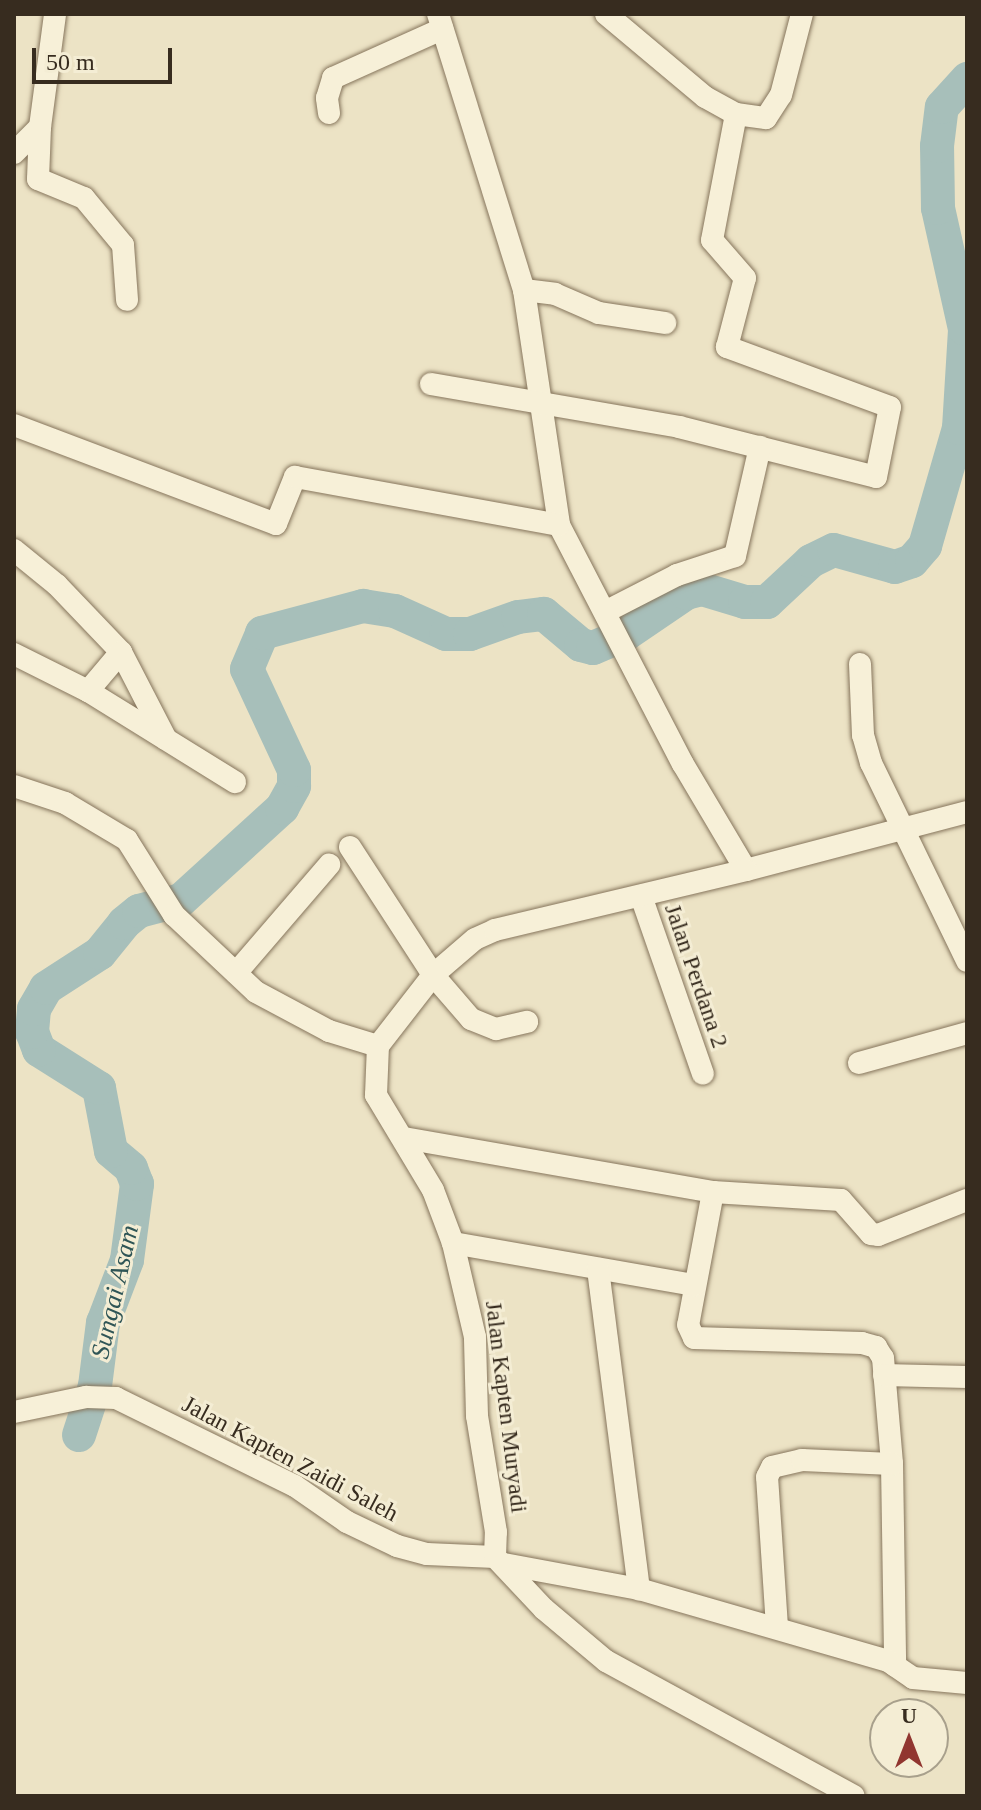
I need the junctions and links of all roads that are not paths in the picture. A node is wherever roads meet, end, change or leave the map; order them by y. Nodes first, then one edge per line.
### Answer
1 (55, 14) edge
2 (606, 14) edge
3 (802, 14) edge
4 (440, 22) edge
5 (329, 113) dead end
6 (736, 114) junction
7 (40, 127) junction
8 (14, 153) edge
9 (524, 290) junction
10 (127, 300) dead end
11 (665, 323) dead end
12 (431, 384) dead end
13 (545, 408) junction
14 (14, 425) edge
15 (760, 447) junction
16 (559, 525) junction
17 (14, 550) edge
18 (607, 616) junction
19 (121, 652) junction
20 (14, 654) edge
21 (860, 664) dead end
22 (88, 691) junction
23 (166, 739) junction
24 (235, 782) dead end
25 (14, 786) edge
26 (967, 812) edge
27 (901, 833) junction
28 (350, 847) dead end
29 (329, 865) dead end
30 (746, 870) junction
31 (641, 896) junction
32 (967, 961) edge
33 (236, 973) junction
34 (433, 975) junction
35 (527, 1022) dead end
36 (967, 1033) edge
37 (378, 1046) junction
38 (859, 1063) dead end
39 (703, 1074) dead end
40 (404, 1138) junction
41 (713, 1192) junction
42 (967, 1200) edge
43 (453, 1243) junction
44 (598, 1269) junction
45 (694, 1285) junction
46 (884, 1375) junction
47 (967, 1377) edge
48 (14, 1412) edge
49 (892, 1464) junction
50 (500, 1560) junction
51 (639, 1589) junction
52 (777, 1627) junction
53 (895, 1666) junction
54 (967, 1683) edge
55 (854, 1796) edge

1 - 7 street
2 - 6 street
3 - 6 street
4 - 5 street
4 - 9 street
6 - 15 street
7 - 8 street
7 - 10 street
9 - 11 street
9 - 13 street
12 - 13 street
13 - 15 street
13 - 16 street
14 - 16 street
15 - 18 street
16 - 18 street
17 - 19 street
18 - 30 street
19 - 22 street
19 - 23 street
20 - 22 street
21 - 27 street
22 - 23 street
23 - 24 street
25 - 33 street
26 - 27 street
27 - 30 street
27 - 32 street
28 - 34 street
29 - 33 street
30 - 31 street
31 - 34 street
31 - 39 street, Jalan Perdana 2
33 - 37 street
34 - 35 street
34 - 37 street
36 - 38 street
37 - 40 street, Jalan Kapten Muryadi
40 - 41 street
40 - 43 street, Jalan Kapten Muryadi
41 - 42 street
41 - 45 street
43 - 44 street
43 - 50 street, Jalan Kapten Muryadi
44 - 45 street
44 - 51 street
45 - 46 street
46 - 47 street
46 - 49 street
48 - 50 street, Jalan Kapten Zaidi Saleh
49 - 52 street
49 - 53 street
50 - 51 street, Jalan Kapten Zaidi Saleh
50 - 55 street
51 - 52 street, Jalan Kapten Zaidi Saleh
52 - 53 street, Jalan Kapten Zaidi Saleh
53 - 54 street, Jalan Kapten Zaidi Saleh

